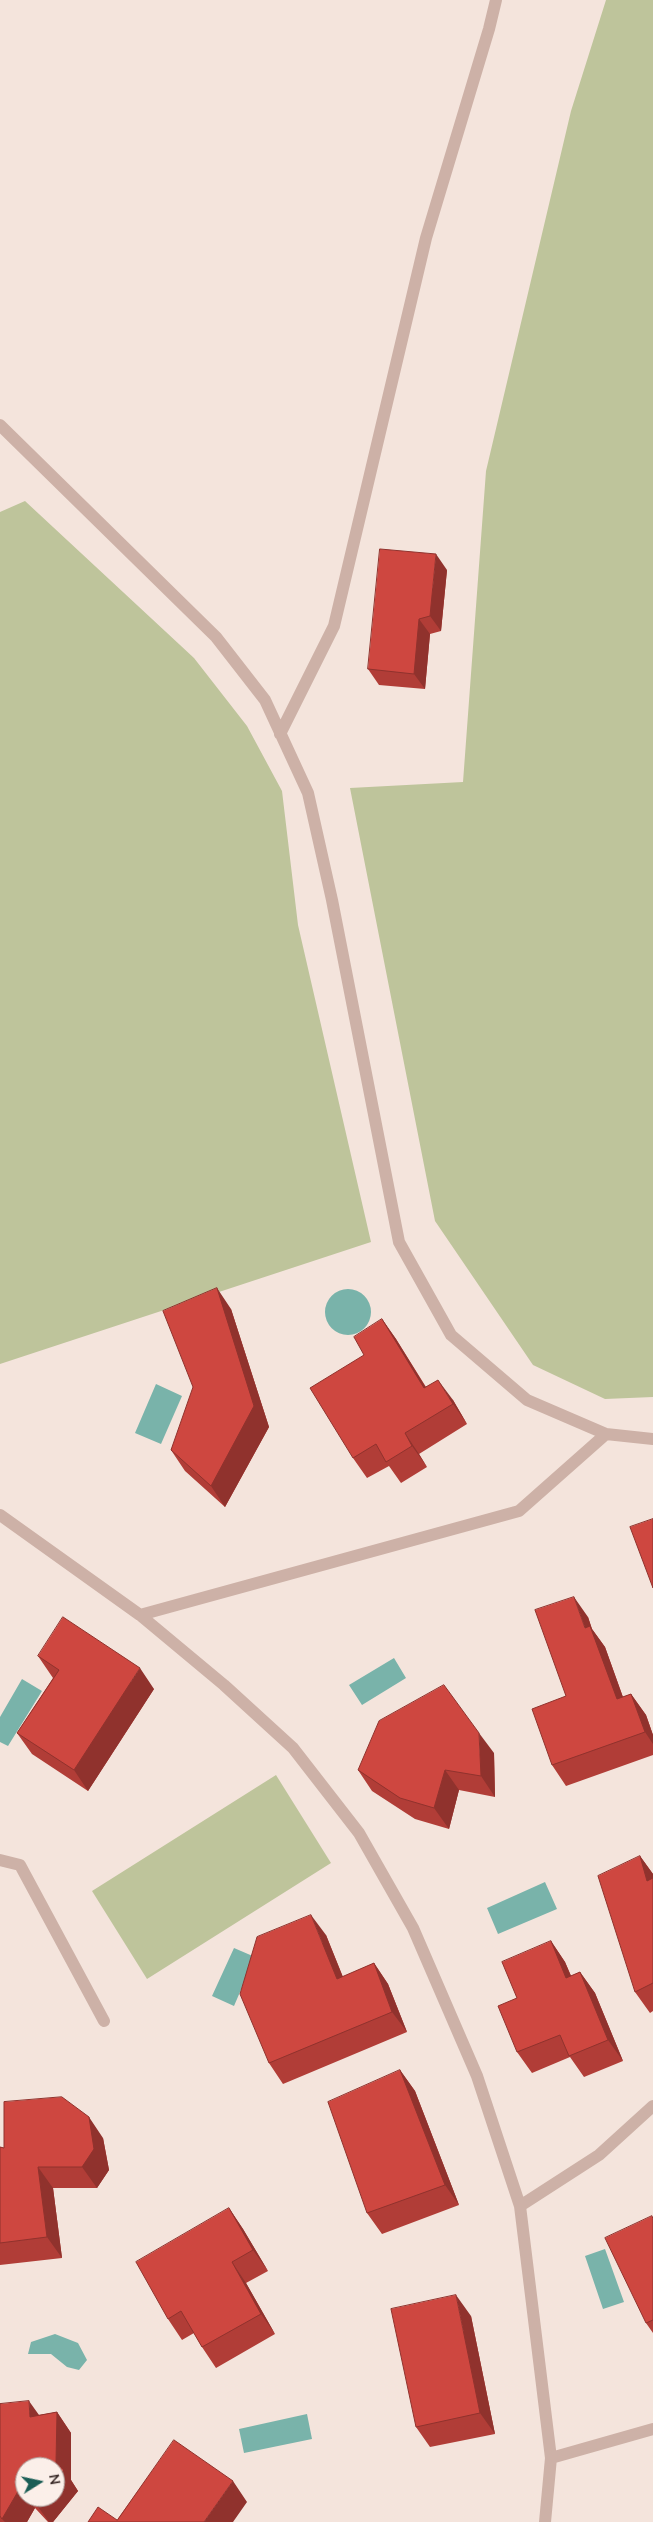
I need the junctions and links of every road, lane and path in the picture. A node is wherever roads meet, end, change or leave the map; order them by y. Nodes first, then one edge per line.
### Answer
1 (496, 0) edge
2 (0, 425) edge
3 (280, 734) junction
4 (606, 1434) junction
5 (653, 1439) edge
6 (0, 1516) edge
7 (140, 1615) junction
8 (0, 1860) edge
9 (104, 2021) dead end
10 (653, 2106) edge
11 (520, 2206) junction
12 (653, 2429) edge
13 (551, 2458) junction
14 (544, 2522) edge

1 - 3 street
2 - 3 street
3 - 4 street
4 - 5 street
4 - 7 street
6 - 7 street
7 - 11 street
8 - 9 street
10 - 11 street
11 - 13 street
12 - 13 street
13 - 14 street

